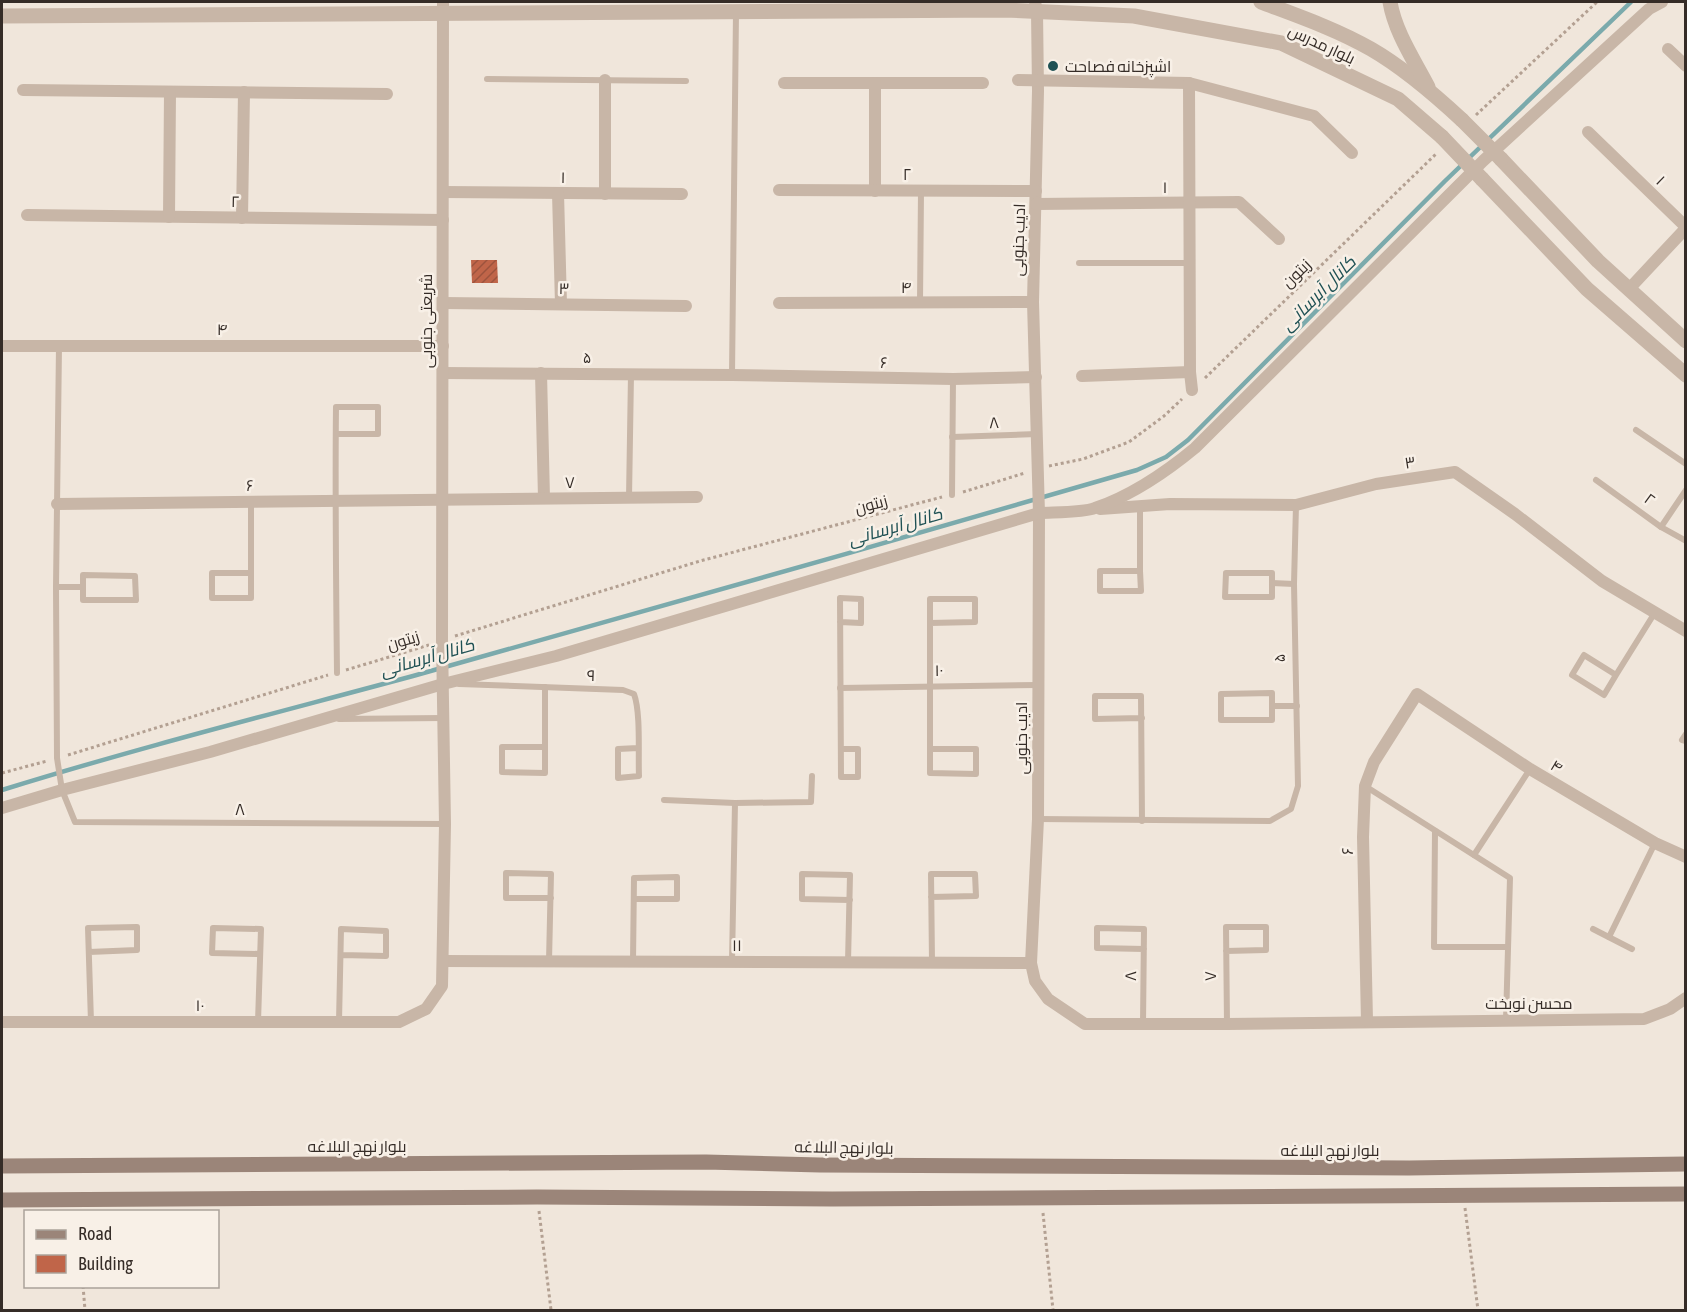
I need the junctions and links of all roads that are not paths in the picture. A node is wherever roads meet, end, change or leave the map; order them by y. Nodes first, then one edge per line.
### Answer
1 (1261, 2) edge
2 (1390, 2) edge
3 (1662, 2) edge
4 (1036, 6) edge
5 (443, 7) edge
6 (736, 7) edge
7 (2, 16) edge
8 (1668, 48) dead end
9 (1686, 66) edge
10 (488, 79) dead end
11 (606, 80) junction
12 (1018, 80) dead end
13 (686, 81) dead end
14 (1189, 82) junction
15 (784, 83) dead end
16 (875, 83) junction
17 (983, 83) dead end
18 (23, 90) dead end
19 (1429, 90) junction
20 (170, 92) junction
21 (244, 92) junction
22 (387, 94) dead end
23 (1588, 132) dead end
24 (1352, 153) dead end
25 (778, 190) dead end
26 (875, 191) junction
27 (921, 191) junction
28 (443, 192) junction
29 (558, 193) junction
30 (605, 194) junction
31 (682, 195) dead end
32 (1036, 198) junction
33 (1190, 203) junction
34 (27, 215) dead end
35 (169, 217) junction
36 (242, 218) junction
37 (443, 220) junction
38 (1686, 227) edge
39 (1279, 239) dead end
40 (1079, 263) dead end
41 (1190, 263) junction
42 (1629, 289) junction
43 (1033, 302) junction
44 (443, 303) junction
45 (779, 303) dead end
46 (920, 303) junction
47 (561, 304) junction
48 (686, 306) dead end
49 (1686, 341) edge
50 (2, 346) edge
51 (59, 346) junction
52 (442, 346) junction
53 (1190, 372) junction
54 (442, 373) junction
55 (541, 374) junction
56 (632, 374) junction
57 (732, 375) junction
58 (1686, 375) edge
59 (1082, 376) dead end
60 (1036, 377) junction
61 (953, 379) junction
62 (1192, 390) road end
63 (1636, 430) dead end
64 (336, 434) junction
65 (1037, 434) junction
66 (952, 437) junction
67 (1686, 464) edge
68 (1596, 480) dead end
69 (1686, 490) edge
70 (952, 495) road end
71 (697, 496) dead end
72 (544, 498) junction
73 (629, 498) junction
74 (442, 499) junction
75 (336, 500) junction
76 (251, 501) junction
77 (57, 504) junction
78 (1296, 505) junction
79 (1140, 506) junction
80 (1093, 509) junction
81 (1039, 513) junction
82 (1661, 527) junction
83 (1686, 542) edge
84 (1140, 571) junction
85 (251, 573) junction
86 (1272, 584) junction
87 (1294, 584) junction
88 (56, 587) junction
89 (83, 587) junction
90 (1654, 614) junction
91 (840, 622) junction
92 (930, 622) junction
93 (1686, 631) edge
94 (337, 673) road end
95 (1616, 675) junction
96 (443, 684) junction
97 (1037, 685) junction
98 (545, 687) junction
99 (931, 687) junction
100 (840, 688) junction
101 (1417, 694) joint
102 (1272, 706) junction
103 (1296, 706) junction
104 (444, 718) junction
105 (1142, 718) junction
106 (326, 719) junction
107 (1686, 734) edge
108 (1686, 741) edge
109 (545, 747) junction
110 (638, 748) junction
111 (841, 749) junction
112 (930, 749) junction
113 (1530, 769) junction
114 (812, 776) dead end
115 (1365, 786) junction
116 (62, 787) junction
117 (664, 800) dead end
118 (735, 803) junction
119 (2, 808) edge
120 (1038, 819) junction
121 (1142, 821) junction
122 (445, 824) junction
123 (1435, 831) junction
124 (1655, 843) junction
125 (1474, 855) junction
126 (1686, 857) edge
127 (931, 897) junction
128 (551, 898) junction
129 (635, 899) junction
130 (850, 900) junction
131 (1593, 929) dead end
132 (1609, 937) junction
133 (1508, 947) junction
134 (1143, 949) junction
135 (1632, 949) dead end
136 (1226, 951) junction
137 (89, 952) junction
138 (260, 954) junction
139 (341, 955) junction
140 (443, 961) junction
141 (549, 961) junction
142 (633, 961) junction
143 (732, 962) junction
144 (848, 962) junction
145 (932, 962) junction
146 (1031, 963) junction
147 (1686, 998) edge
148 (1506, 1020) junction
149 (1367, 1021) junction
150 (2, 1022) edge
151 (91, 1022) junction
152 (258, 1022) junction
153 (339, 1022) junction
154 (399, 1022) joint
155 (1143, 1024) junction
156 (1227, 1024) junction
157 (1686, 1164) edge
158 (2, 1166) edge
159 (1686, 1194) edge
160 (2, 1200) edge

1 - 19 street, بلوار مدرس
2 - 19 street
3 - 80 street
4 - 6 street, بلوار مدرس
4 - 32 street, ادیب جنوبی
4 - 58 street, بلوار مدرس, bridge
5 - 6 street, بلوار مدرس
5 - 7 street, بلوار مدرس
5 - 28 street, شریعتی جنوبی
6 - 57 lane
8 - 9 street
10 - 11 lane
11 - 13 lane
11 - 30 street
12 - 14 street
14 - 24 street
14 - 33 street
15 - 16 street
16 - 17 street
16 - 26 street
18 - 20 street
19 - 42 street, بلوار مدرس, bridge
20 - 21 street
20 - 35 street
21 - 22 street
21 - 36 street
23 - 38 street, ۱
25 - 26 street, ۲
26 - 27 street, ۲
27 - 32 street, ۲
27 - 46 lane
28 - 29 street, ۱
28 - 37 street, شریعتی جنوبی
29 - 30 street, ۱
29 - 47 street
30 - 31 street, ۱
32 - 33 street, ۱
32 - 43 street, ادیب جنوبی
33 - 39 street, ۱
33 - 41 street
34 - 35 street, ۲
35 - 36 street, ۲
36 - 37 street, ۲
37 - 44 street, شریعتی جنوبی
38 - 42 street
40 - 41 lane
41 - 53 street
42 - 49 street, بلوار مدرس
43 - 46 street, ۴
43 - 60 street, ادیب جنوبی
44 - 47 street, ۳
44 - 52 street, شریعتی جنوبی
45 - 46 street, ۴
47 - 48 street, ۳
50 - 51 street, ۴
51 - 52 street, ۴
51 - 77 lane
52 - 54 street, شریعتی جنوبی
53 - 59 street
53 - 62 street
54 - 55 street, ۵
54 - 74 street, شریعتی جنوبی
55 - 56 street, ۵
55 - 72 street
56 - 57 street, ۵
56 - 73 lane
57 - 61 street, ۶
60 - 61 street, ۶
60 - 65 street, ادیب جنوبی
61 - 66 lane
63 - 67 lane
64 - 64 lane
64 - 75 lane
65 - 66 lane, ۸
65 - 81 street, ادیب جنوبی
66 - 70 lane
68 - 82 lane, ۲
69 - 82 lane
71 - 73 street, ۷
72 - 73 street, ۷
72 - 74 street, ۷
74 - 75 street, ۶
74 - 96 street, شریعتی جنوبی
75 - 76 street, ۶
75 - 94 lane
76 - 77 street, ۶
76 - 85 lane
77 - 88 lane
78 - 79 street, ۳
78 - 87 lane, ۵
78 - 90 street, ۳
79 - 80 street, ۳
79 - 84 lane
80 - 81 street, ۳
81 - 96 street, ۳
81 - 97 street, ادیب جنوبی
82 - 83 lane, ۲
84 - 84 lane
85 - 85 lane
86 - 86 lane
86 - 87 lane
87 - 103 lane, ۵
88 - 89 lane
88 - 116 lane
89 - 89 lane
90 - 93 street, ۳
90 - 95 lane
91 - 91 lane
91 - 100 lane
92 - 92 lane
92 - 99 lane
95 - 95 lane
96 - 98 lane, ۹
96 - 104 street, شریعتی جنوبی
96 - 106 street, ۳
97 - 99 lane, ۱۰
97 - 120 street, ادیب جنوبی
98 - 109 lane
98 - 110 lane, ۹
99 - 100 lane, ۱۰
99 - 112 lane
100 - 111 lane
101 - 113 street, ۴
101 - 115 street, ۶
102 - 102 lane
102 - 103 lane
103 - 121 lane, ۵
104 - 106 lane
104 - 122 street, شریعتی جنوبی
105 - 105 lane
105 - 121 lane
106 - 116 street, ۳
107 - 108 lane
109 - 109 lane
110 - 110 lane, ۹
111 - 111 lane
112 - 112 lane
113 - 124 street, ۴
113 - 125 lane
114 - 118 lane
115 - 123 lane
115 - 149 street, ۶
116 - 119 street, ۳
116 - 122 lane, ۸
117 - 118 lane
118 - 143 lane
120 - 121 lane
120 - 146 street, ادیب جنوبی
122 - 140 street, شریعتی جنوبی
123 - 125 lane
123 - 133 lane
124 - 126 street, ۴
124 - 132 lane
125 - 133 lane
127 - 127 lane
127 - 145 lane
128 - 128 lane
128 - 141 lane
129 - 129 lane
129 - 142 lane
130 - 130 lane
130 - 144 lane
131 - 132 lane
132 - 135 lane
133 - 148 lane
134 - 134 lane, ۸
134 - 155 lane, ۸
136 - 136 lane, ۷
136 - 156 lane, ۷
137 - 137 lane
137 - 151 lane
138 - 138 lane
138 - 152 lane
139 - 139 lane
139 - 153 lane
140 - 141 street, ۱۱
140 - 154 street, شریعتی جنوبی
141 - 142 street, ۱۱
142 - 143 street, ۱۱
143 - 144 street, ۱۱
144 - 145 street, ۱۱
145 - 146 street, ۱۱
146 - 155 street, محسن نوبخت
147 - 148 street, محسن نوبخت
148 - 149 street, محسن نوبخت
149 - 156 street, محسن نوبخت
150 - 151 street, ۱۰
151 - 152 street, ۱۰
152 - 153 street, ۱۰
153 - 154 street, ۱۰
155 - 156 street, محسن نوبخت
157 - 158 main road, بلوار نهج البلاغه
159 - 160 main road

